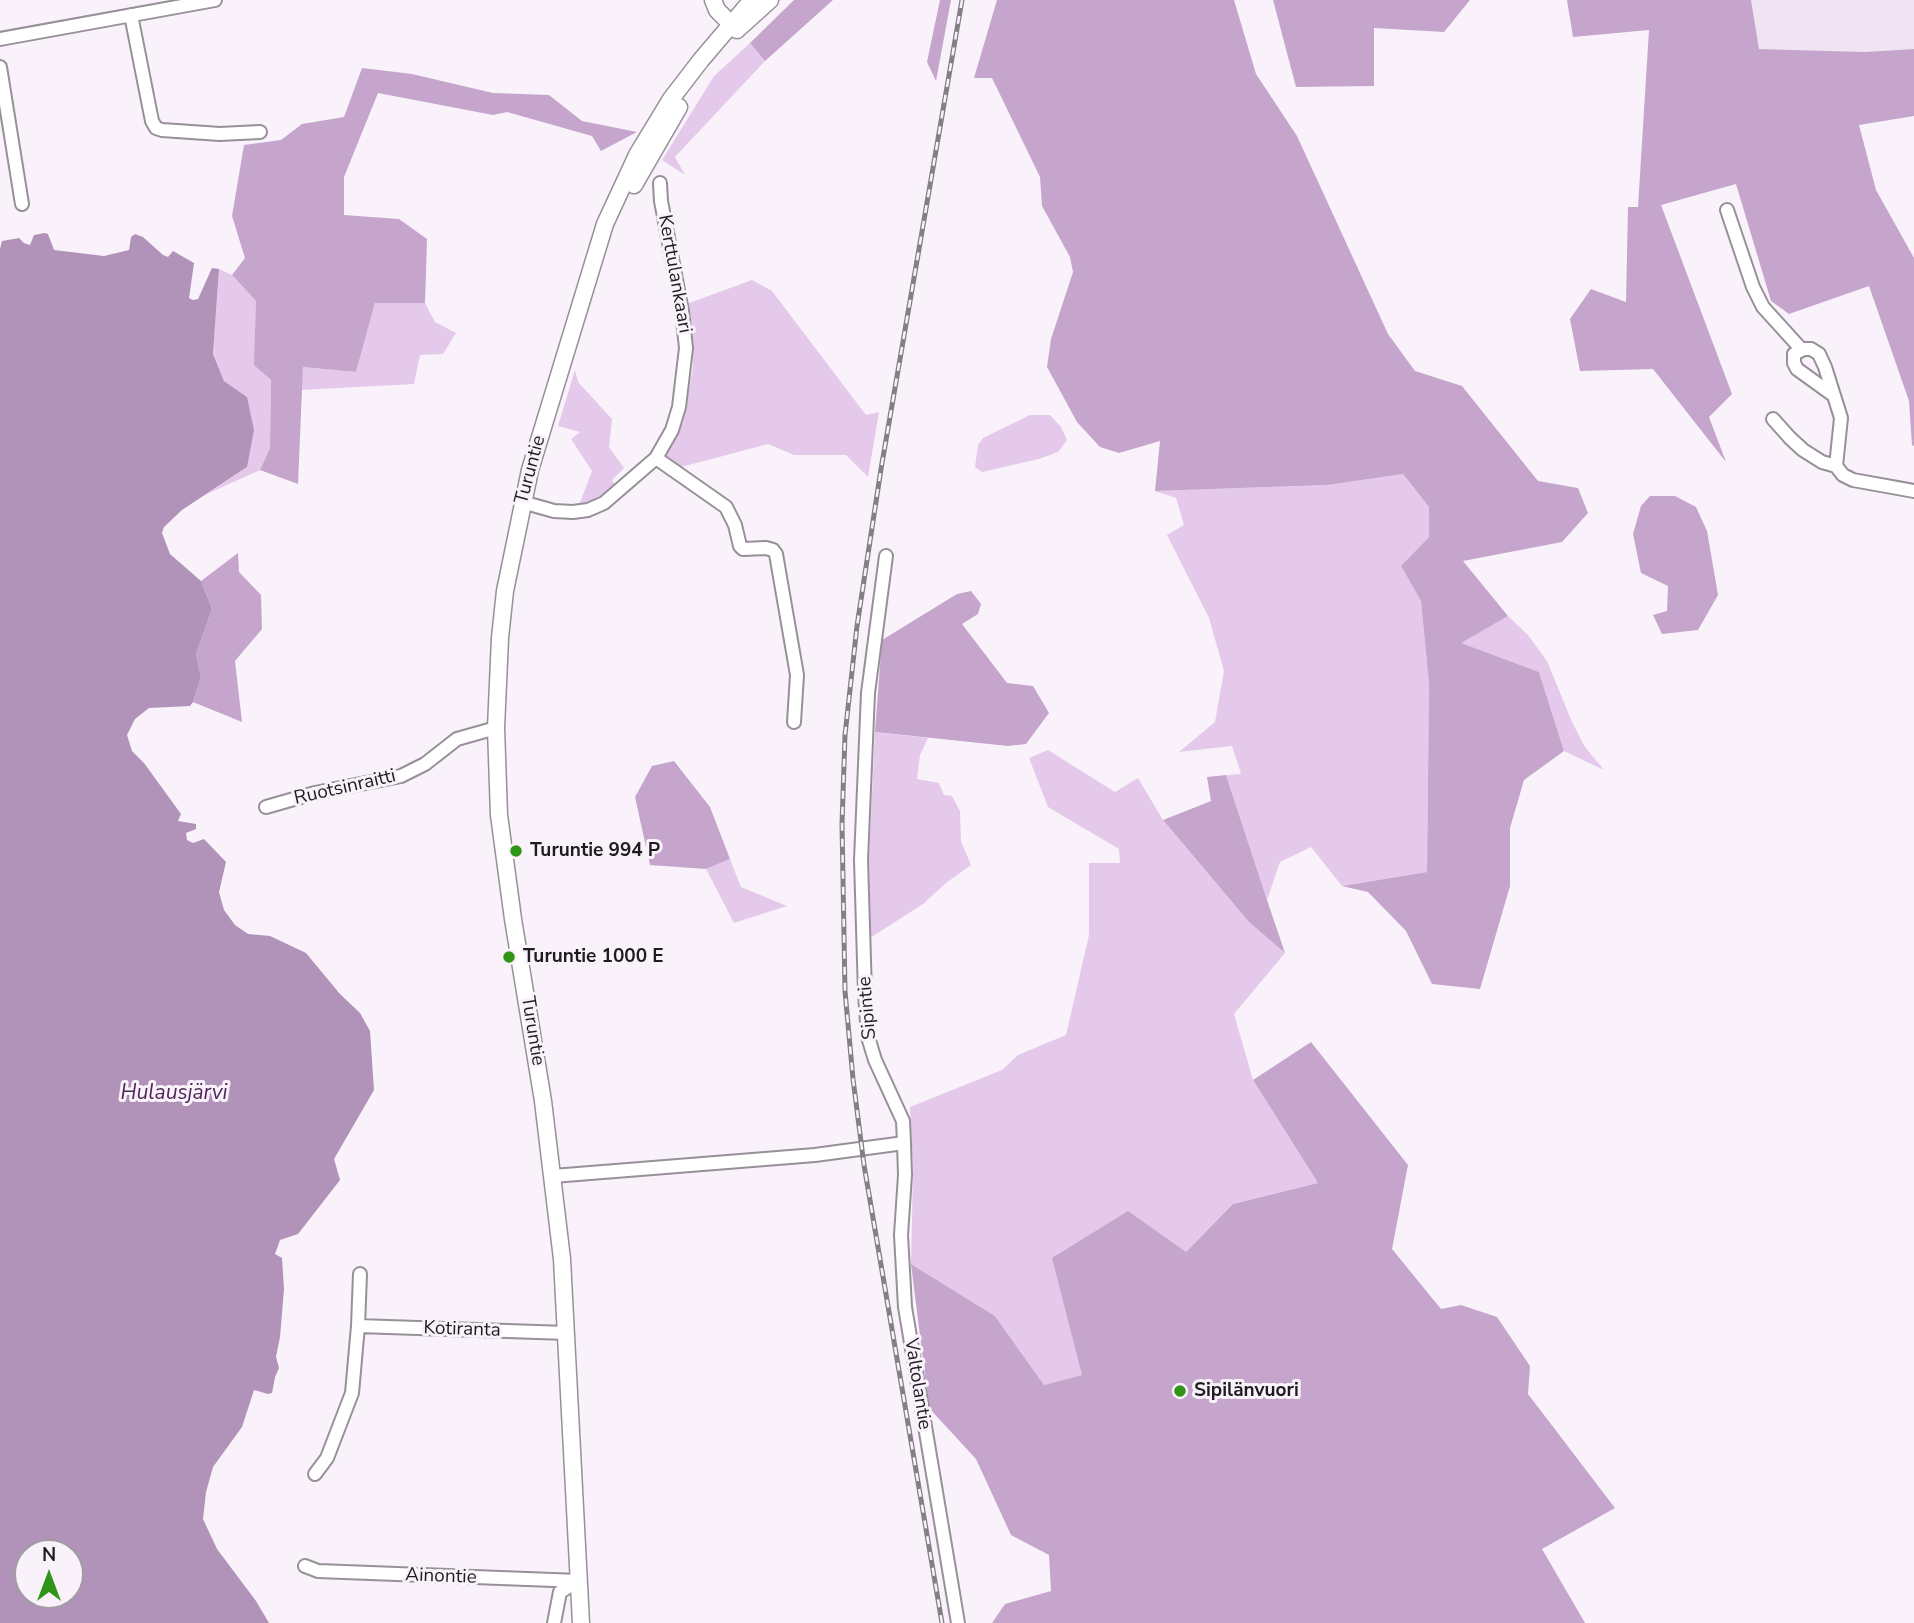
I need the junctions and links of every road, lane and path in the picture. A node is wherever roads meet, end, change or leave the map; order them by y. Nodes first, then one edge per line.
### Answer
1 (215, 0) edge
2 (713, 0) edge
3 (752, 0) edge
4 (770, 0) edge
5 (131, 15) junction
6 (734, 27) junction
7 (0, 39) edge
8 (0, 67) edge
9 (260, 132) dead end
10 (660, 183) dead end
11 (22, 204) dead end
12 (1727, 210) dead end
13 (1802, 350) junction
14 (1833, 395) junction
15 (1773, 419) dead end
16 (656, 458) junction
17 (1836, 466) junction
18 (1914, 491) edge
19 (522, 502) junction
20 (886, 556) dead end
21 (794, 722) dead end
22 (496, 728) junction
23 (266, 807) dead end
24 (904, 1143) junction
25 (553, 1176) junction
26 (360, 1274) dead end
27 (358, 1326) junction
28 (567, 1333) junction
29 (315, 1474) dead end
30 (305, 1566) dead end
31 (579, 1581) junction
32 (554, 1623) edge
33 (581, 1623) edge
34 (958, 1623) edge

1 - 5 street
2 - 6 main road
3 - 6 main road, Turuntie
4 - 6 main road, Turuntie
5 - 7 street
5 - 9 street
6 - 19 main road, Turuntie
8 - 11 street
10 - 16 street, Kerttulankaari
12 - 13 street
13 - 14 street
13 - 14 street
14 - 17 street
15 - 17 street
16 - 19 street, Kerttulankaari
16 - 21 street
17 - 18 street
19 - 22 main road, Turuntie
20 - 24 street, Sipintie
22 - 23 street, Ruotsinraitti
22 - 25 main road, Turuntie
24 - 25 street
24 - 34 street, Valtolantie
25 - 28 main road, Turuntie
26 - 27 street
27 - 28 street, Kotiranta
27 - 29 street
28 - 31 main road, Turuntie
30 - 31 street, Ainontie
31 - 32 street
31 - 33 main road, Turuntie

